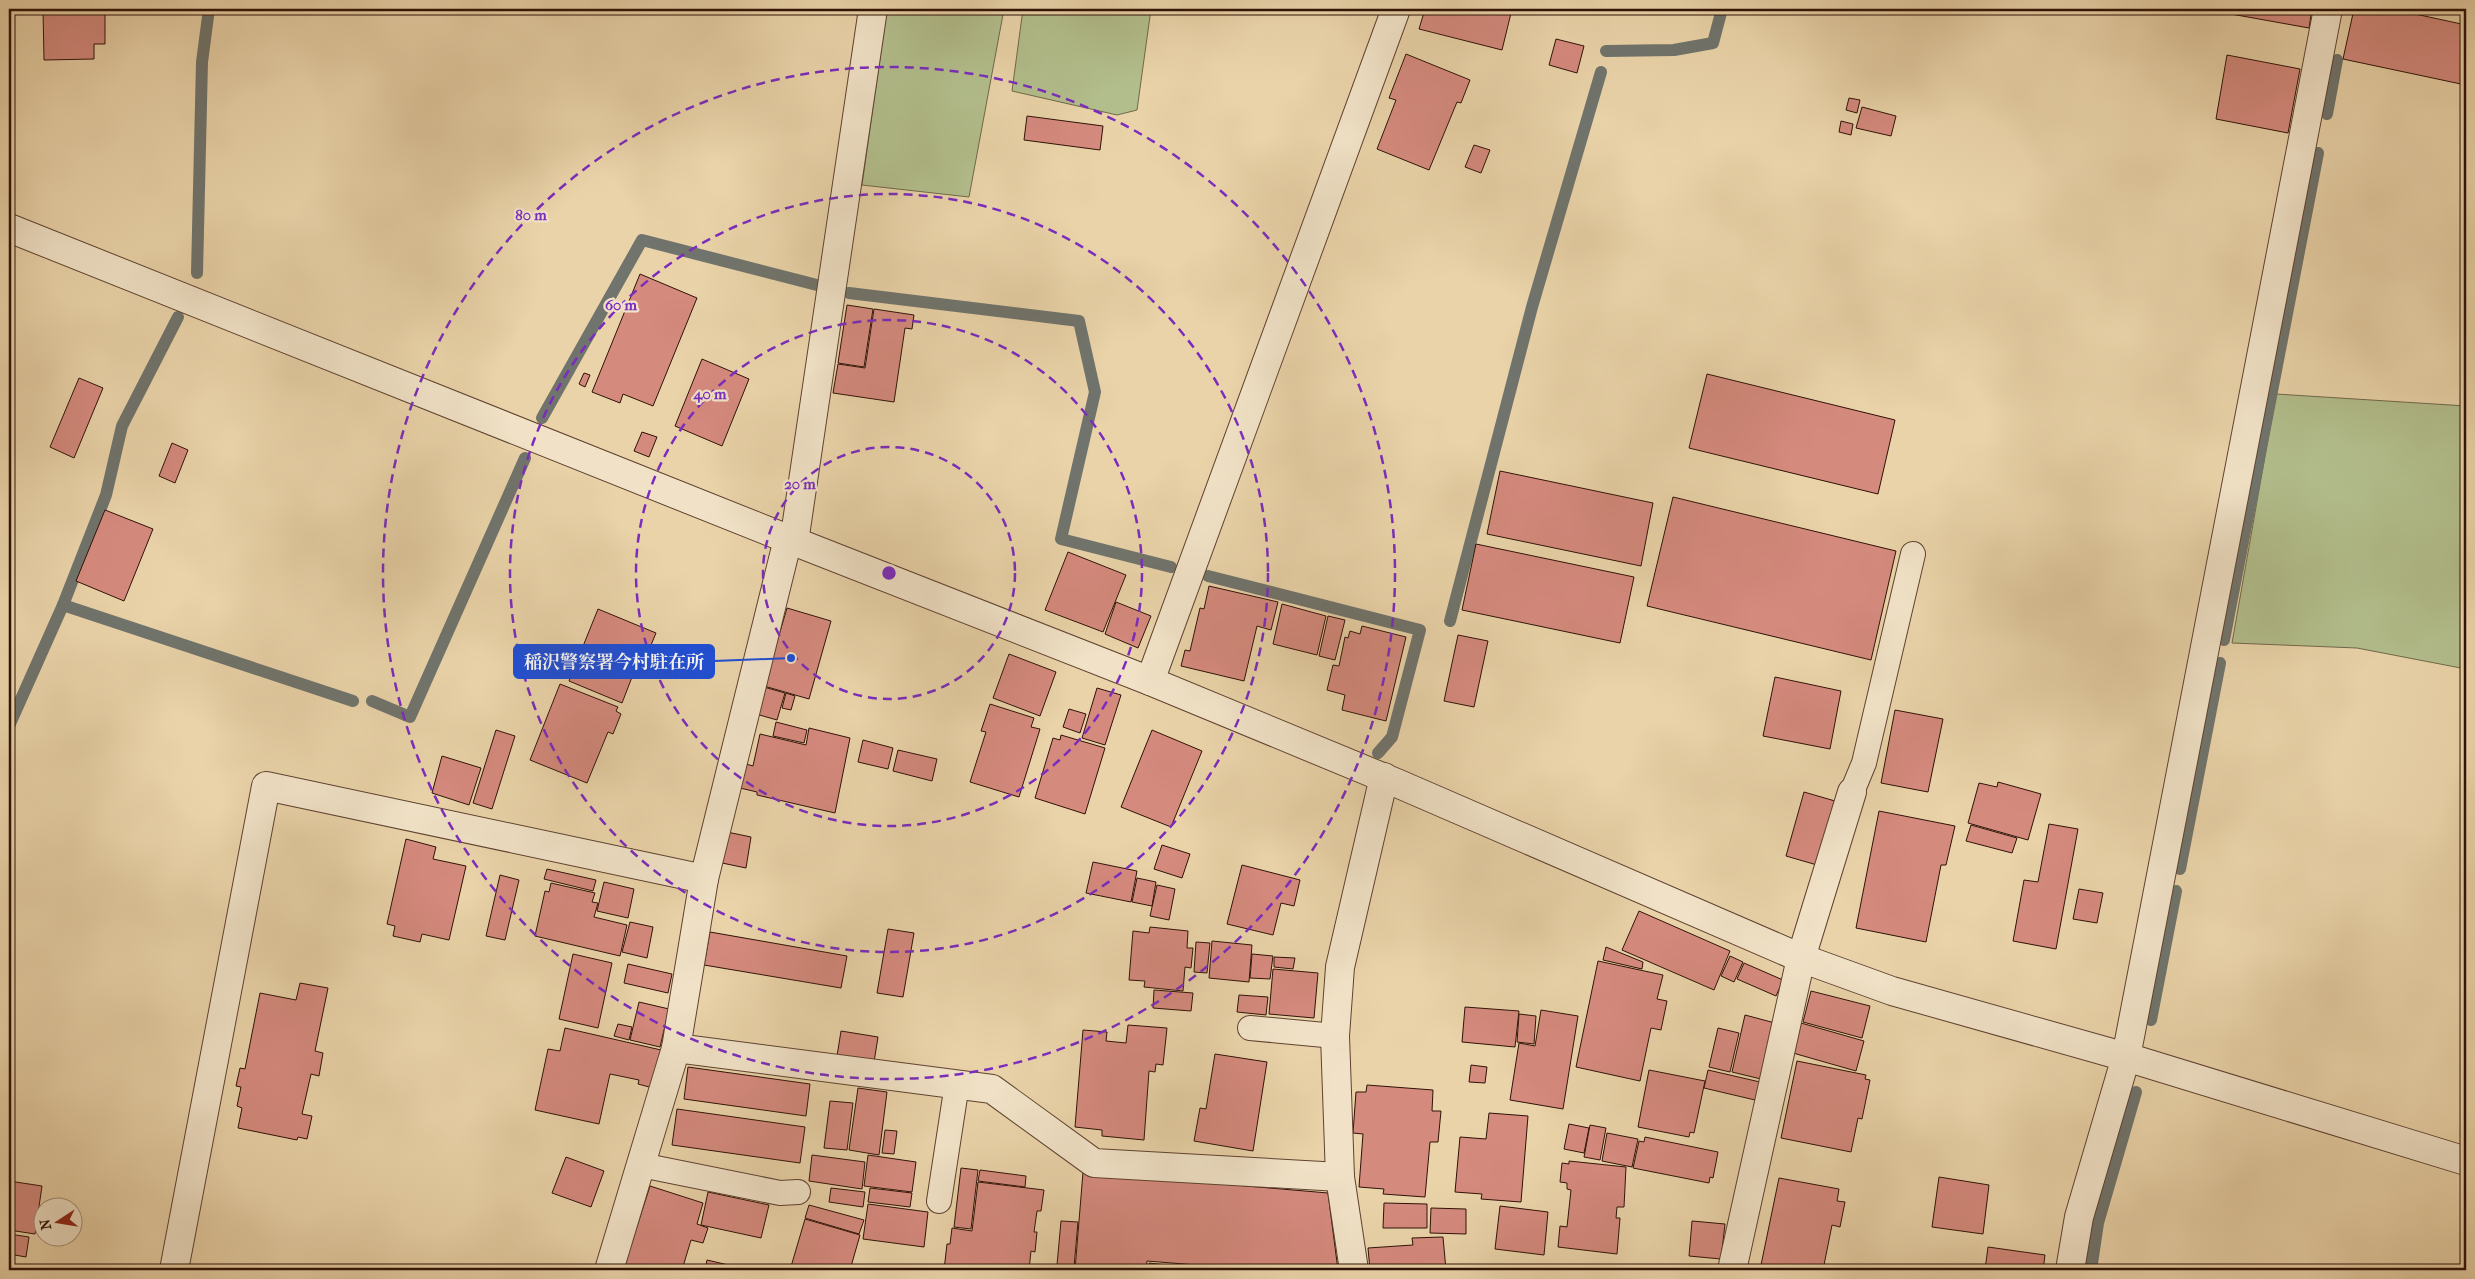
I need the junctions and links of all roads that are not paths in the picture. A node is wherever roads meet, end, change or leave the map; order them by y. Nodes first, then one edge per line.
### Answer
1 (873, 9) edge
2 (1396, 9) edge
3 (2328, 9) edge
4 (9, 228) edge
5 (791, 541) junction
6 (1913, 554) dead end
7 (1150, 681) junction
8 (1384, 777) junction
9 (1852, 792) joint
10 (704, 879) junction
11 (1801, 958) junction
12 (1250, 1028) dead end
13 (1336, 1036) junction
14 (676, 1048) junction
15 (2126, 1057) junction
16 (956, 1084) junction
17 (2466, 1161) edge
18 (641, 1165) junction
19 (1340, 1177) junction
20 (798, 1192) dead end
21 (939, 1201) dead end
22 (174, 1270) edge
23 (609, 1270) edge
24 (1354, 1270) edge
25 (1732, 1270) edge
26 (2070, 1270) edge

1 - 5 street
2 - 7 street
3 - 15 street
4 - 5 street
5 - 7 street
5 - 10 street
6 - 9 lane
7 - 8 street
8 - 11 street
8 - 13 street
9 - 11 street
10 - 14 street
10 - 22 street
11 - 15 street
11 - 25 street
12 - 13 lane
13 - 19 street
14 - 16 street
14 - 18 street
15 - 17 street
15 - 26 street
16 - 19 street
16 - 21 lane
18 - 20 lane
18 - 23 street
19 - 24 street

